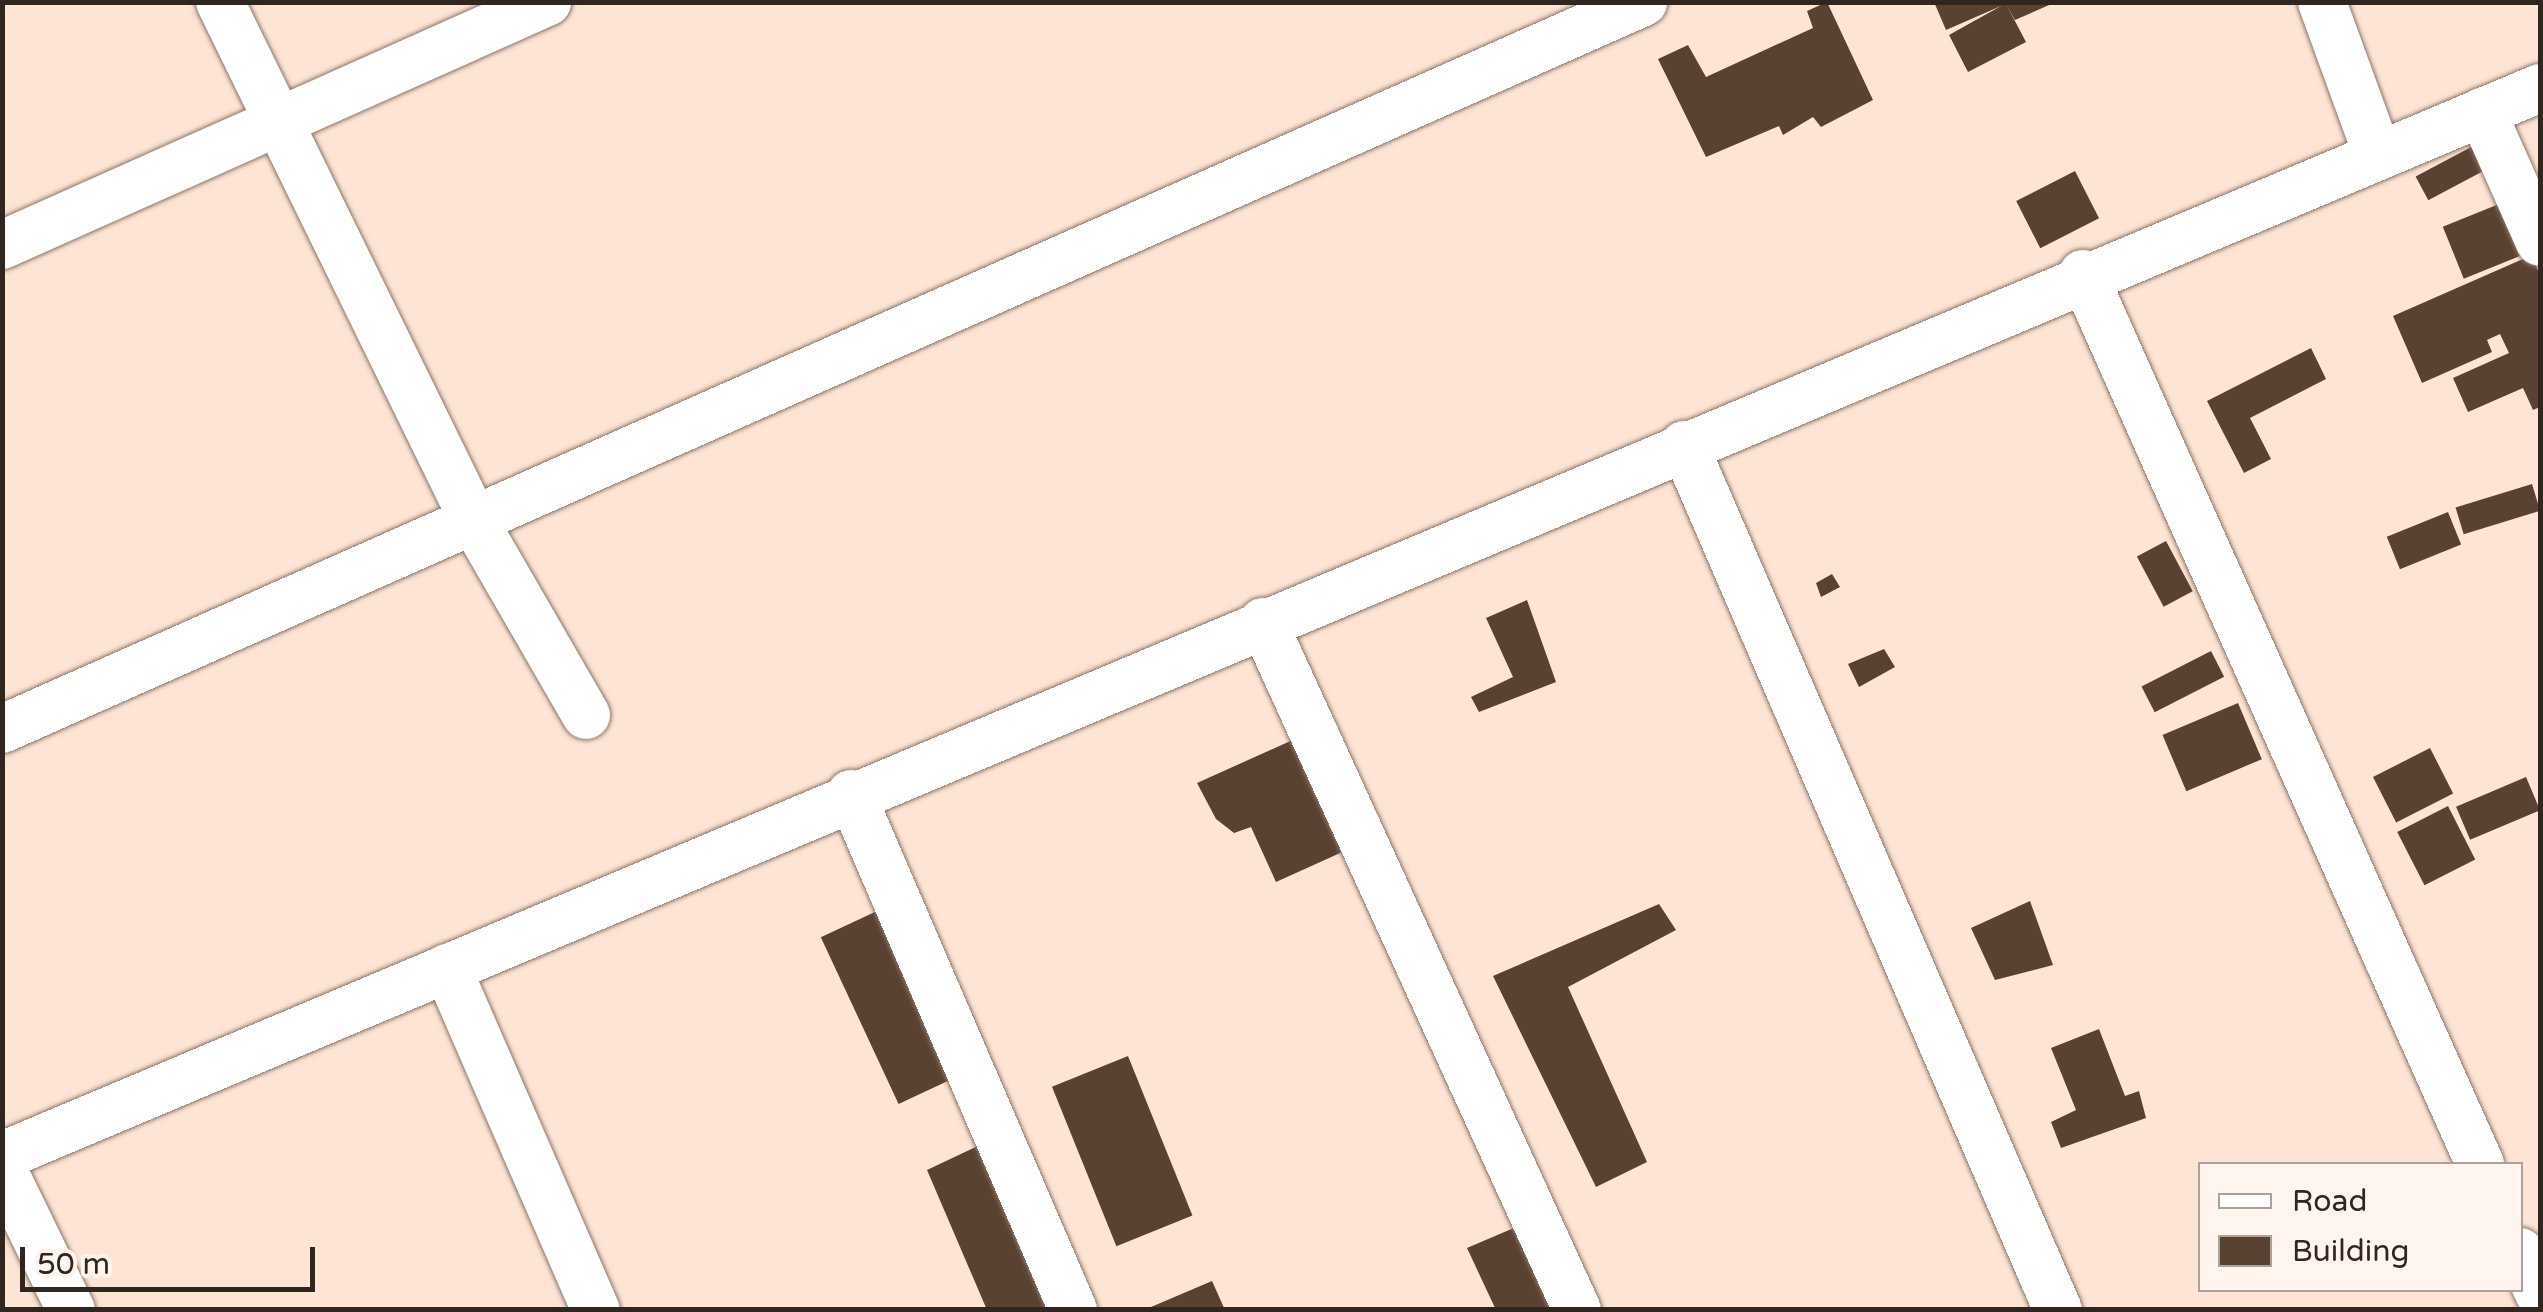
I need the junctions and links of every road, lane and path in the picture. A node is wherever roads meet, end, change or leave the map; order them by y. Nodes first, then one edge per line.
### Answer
1 (220, 2) edge
2 (547, 2) edge
3 (1643, 2) edge
4 (2322, 2) edge
5 (2540, 88) edge
6 (2482, 112) junction
7 (276, 123) junction
8 (2378, 156) junction
9 (2540, 242) edge
10 (2, 245) edge
11 (2084, 276) junction
12 (1684, 445) junction
13 (474, 521) junction
14 (1263, 622) junction
15 (586, 715) dead end
16 (2, 728) edge
17 (851, 794) junction
18 (448, 968) junction
19 (2, 1156) edge
20 (2479, 1162) edge
21 (2, 1168) edge
22 (2523, 1258) edge
23 (2540, 1295) edge
24 (71, 1310) edge
25 (596, 1310) edge
26 (1072, 1310) edge
27 (1576, 1310) edge
28 (2058, 1310) edge

1 - 7 street
2 - 7 street
3 - 13 street
4 - 8 street
5 - 6 street
6 - 8 street
6 - 9 street
7 - 10 street
7 - 13 street
8 - 11 street
11 - 12 street
11 - 20 street
12 - 14 street
12 - 28 street
13 - 15 street
13 - 16 street
14 - 17 street
14 - 27 street
17 - 18 street
17 - 26 street
18 - 19 street
18 - 25 street
21 - 24 street
22 - 23 street

